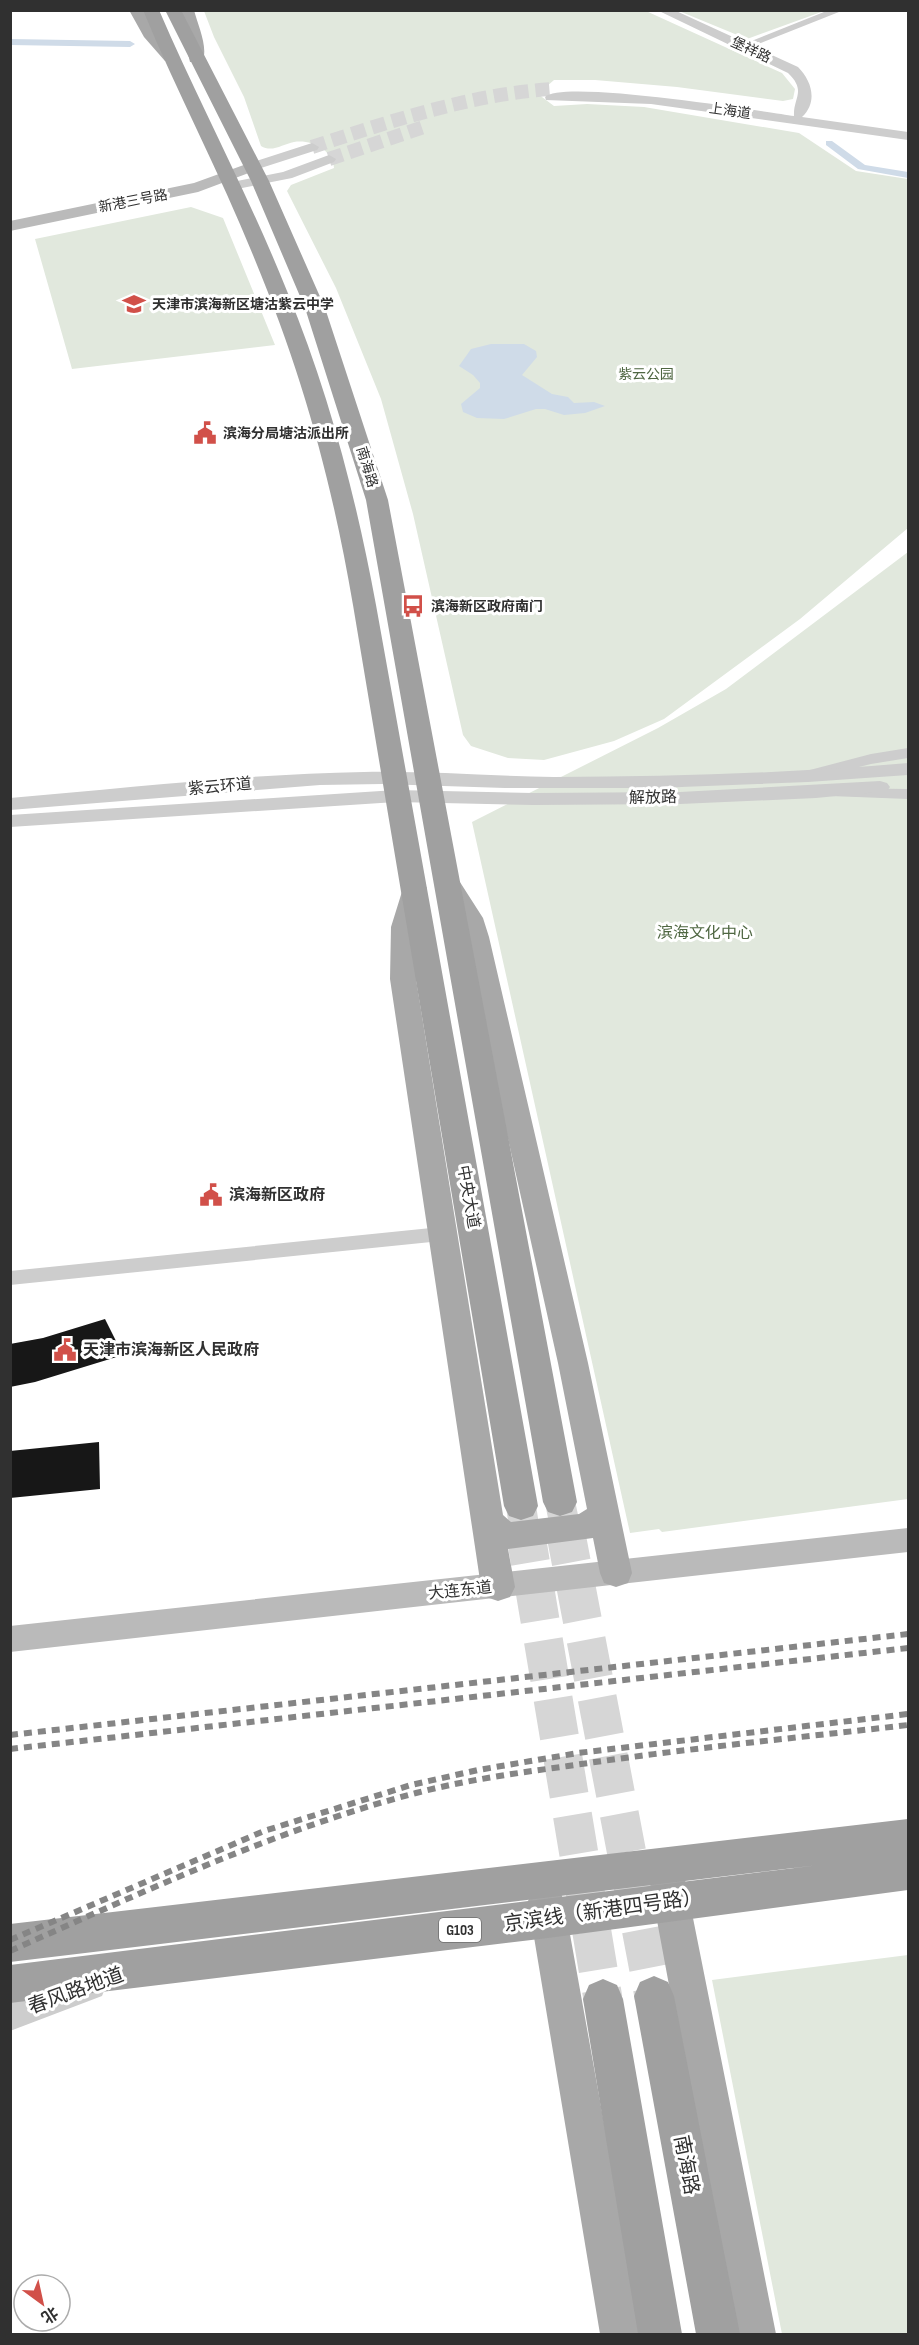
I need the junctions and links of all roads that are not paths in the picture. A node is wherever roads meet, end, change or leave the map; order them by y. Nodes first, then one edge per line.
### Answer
1 (136, 10) edge
2 (150, 10) edge
3 (172, 10) edge
4 (186, 10) edge
5 (663, 10) edge
6 (839, 10) edge
7 (744, 46) junction
8 (171, 58) junction
9 (196, 59) junction
10 (799, 114) junction
11 (909, 130) edge
12 (909, 136) edge
13 (312, 147) tunnel mouth
14 (329, 159) tunnel mouth
15 (256, 174) junction
16 (230, 181) junction
17 (10, 226) edge
18 (10, 231) edge
19 (909, 753) edge
20 (909, 769) edge
21 (806, 775) junction
22 (909, 784) edge
23 (395, 787) junction
24 (431, 787) junction
25 (816, 792) junction
26 (909, 794) edge
27 (10, 804) edge
28 (10, 821) edge
29 (450, 885) junction
30 (414, 888) junction
31 (441, 1234) junction
32 (10, 1278) edge
33 (560, 1502) tunnel mouth
34 (521, 1506) tunnel mouth
35 (604, 1514) junction
36 (487, 1521) junction
37 (909, 1528) edge
38 (909, 1540) edge
39 (615, 1566) junction
40 (497, 1579) junction
41 (10, 1622) edge
42 (10, 1639) edge
43 (909, 1837) edge
44 (909, 1872) edge
45 (543, 1881) junction
46 (668, 1885) junction
47 (548, 1919) junction
48 (10, 1943) edge
49 (142, 1967) junction
50 (10, 1983) edge
51 (654, 1996) tunnel mouth
52 (603, 1999) tunnel mouth
53 (10, 2016) edge
54 (621, 2334) edge
55 (660, 2334) edge
56 (718, 2334) edge
57 (755, 2334) edge

1 - 8 main road
2 - 8 highway, 南海路
3 - 9 highway, 南海路
4 - 9 main road
5 - 7 street, 堡祥路
6 - 7 street
7 - 10 street, 堡祥路
8 - 16 highway, 南海路
9 - 15 highway, 南海路
10 - 11 street, 上海道
10 - 12 street, 上海道
13 - 15 street
14 - 15 street
15 - 16 main road, 新港三号路
15 - 24 highway, 南海路
16 - 17 main road, 新港三号路
16 - 18 main road, 新港三号路
16 - 23 highway, 南海路
19 - 21 street
20 - 21 street, 解放路
21 - 24 street, 解放路
22 - 25 street, 解放路
23 - 24 street, 解放路
23 - 27 street, 紫云环道
23 - 28 street, 紫云环道
23 - 30 highway, 南海路
24 - 25 street, 解放路
24 - 29 highway, 南海路
25 - 26 street
29 - 33 highway, 中央大道
29 - 35 main road
30 - 31 main road
30 - 34 highway, 中央大道
31 - 32 street
31 - 36 main road
35 - 36 main road
35 - 39 main road
36 - 40 main road
37 - 39 main road, 大连东道
38 - 39 main road, 大连东道
39 - 40 main road, 大连东道
40 - 41 main road, 大连东道
40 - 42 main road, 大连东道
43 - 46 highway, 京滨线（新港四号路） / G103
44 - 46 highway, 京滨线（新港四号路） / G103
45 - 46 highway, 京滨线（新港四号路） / G103
45 - 47 main road
45 - 48 highway, 京滨线（新港四号路） / G103
46 - 47 highway, 京滨线（新港四号路） / G103
46 - 57 main road
47 - 49 highway, 京滨线（新港四号路） / G103
47 - 54 main road
49 - 50 highway, 京滨线（新港四号路） / G103
49 - 53 street, 春风路地道
51 - 56 highway, 南海路
52 - 55 highway

